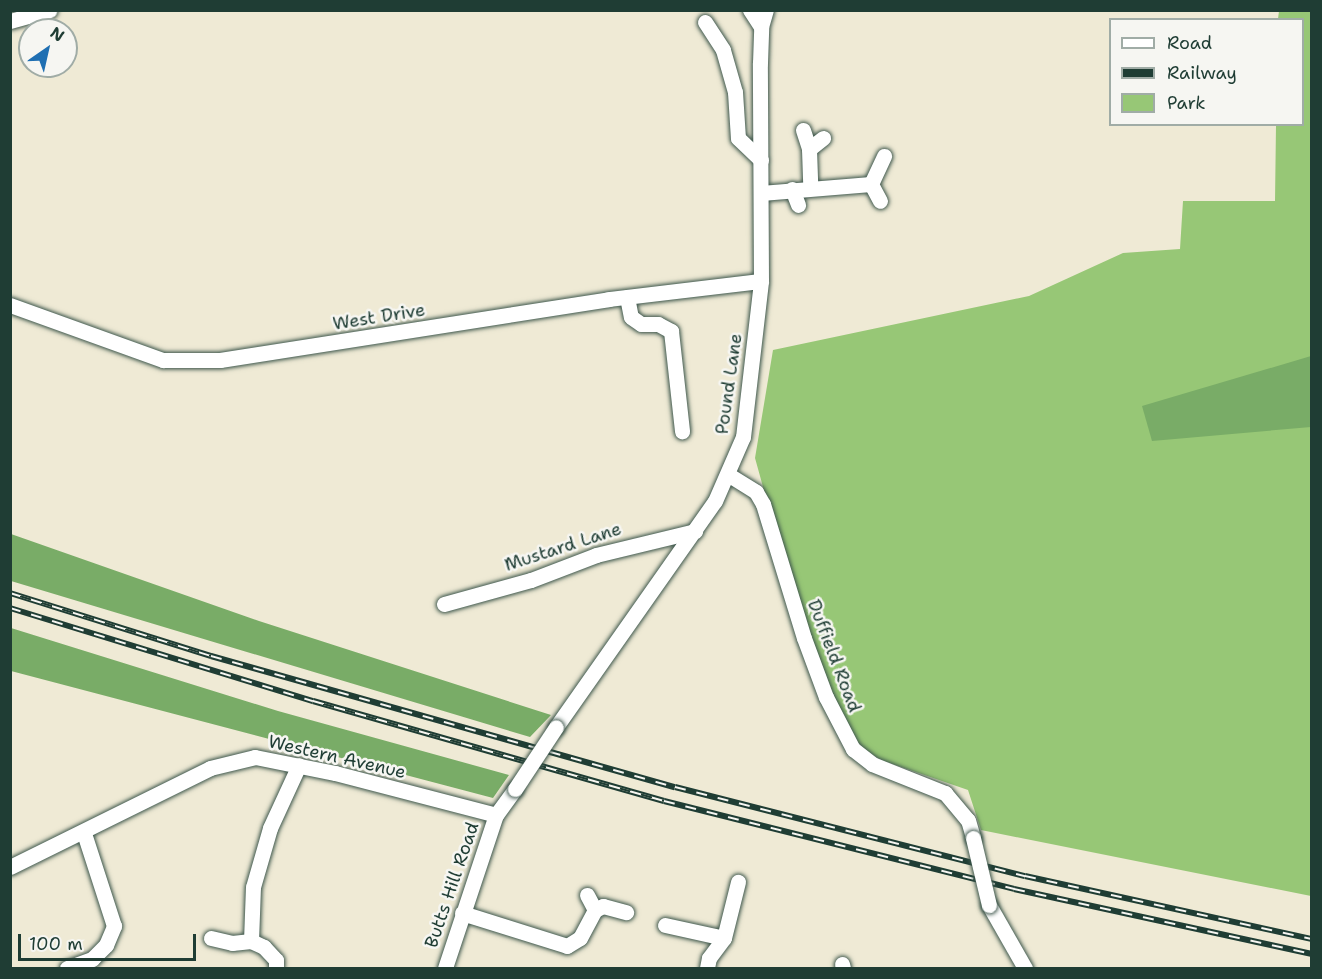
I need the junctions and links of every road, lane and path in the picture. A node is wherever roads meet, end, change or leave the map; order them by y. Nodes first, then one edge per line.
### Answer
1 (50, 10) edge
2 (750, 10) edge
3 (766, 10) edge
4 (10, 21) edge
5 (705, 22) dead end
6 (761, 27) junction
7 (803, 130) dead end
8 (823, 138) dead end
9 (809, 149) junction
10 (884, 156) dead end
11 (761, 160) junction
12 (871, 184) junction
13 (810, 186) junction
14 (792, 189) junction
15 (761, 193) junction
16 (880, 201) dead end
17 (798, 205) dead end
18 (761, 281) junction
19 (627, 297) junction
20 (10, 305) edge
21 (682, 431) dead end
22 (729, 475) junction
23 (695, 531) junction
24 (444, 604) dead end
25 (299, 765) junction
26 (496, 814) junction
27 (84, 833) junction
28 (10, 867) edge
29 (738, 882) dead end
30 (587, 895) dead end
31 (595, 910) junction
32 (626, 912) dead end
33 (462, 913) junction
34 (665, 925) dead end
35 (211, 938) dead end
36 (724, 938) junction
37 (251, 941) junction
38 (703, 961) edge
39 (68, 964) edge
40 (276, 966) dead end
41 (1023, 968) edge
42 (445, 969) edge

1 - 4 street
2 - 6 street
3 - 6 street, Pound Lane
5 - 11 street
6 - 11 street, Pound Lane
7 - 9 street
8 - 9 street
9 - 13 street
10 - 12 street
11 - 15 street, Pound Lane
12 - 13 street
12 - 16 street
13 - 14 street
14 - 15 street
14 - 17 street
15 - 18 street, Pound Lane
18 - 19 street, West Drive
18 - 22 street, Pound Lane
19 - 20 street, West Drive
19 - 21 street
22 - 23 street, Pound Lane
22 - 41 street, Duffield Road, bridge
23 - 24 street, Mustard Lane
23 - 26 street, Pound Lane, bridge
25 - 26 street, Western Avenue
25 - 27 street, Western Avenue
25 - 37 street
26 - 33 street, Butts Hill Road
27 - 28 street, Western Avenue
27 - 39 street
29 - 36 street
30 - 31 street
31 - 32 street
31 - 33 street
33 - 42 street, Butts Hill Road
34 - 36 street
35 - 37 street
36 - 38 street
37 - 40 street

